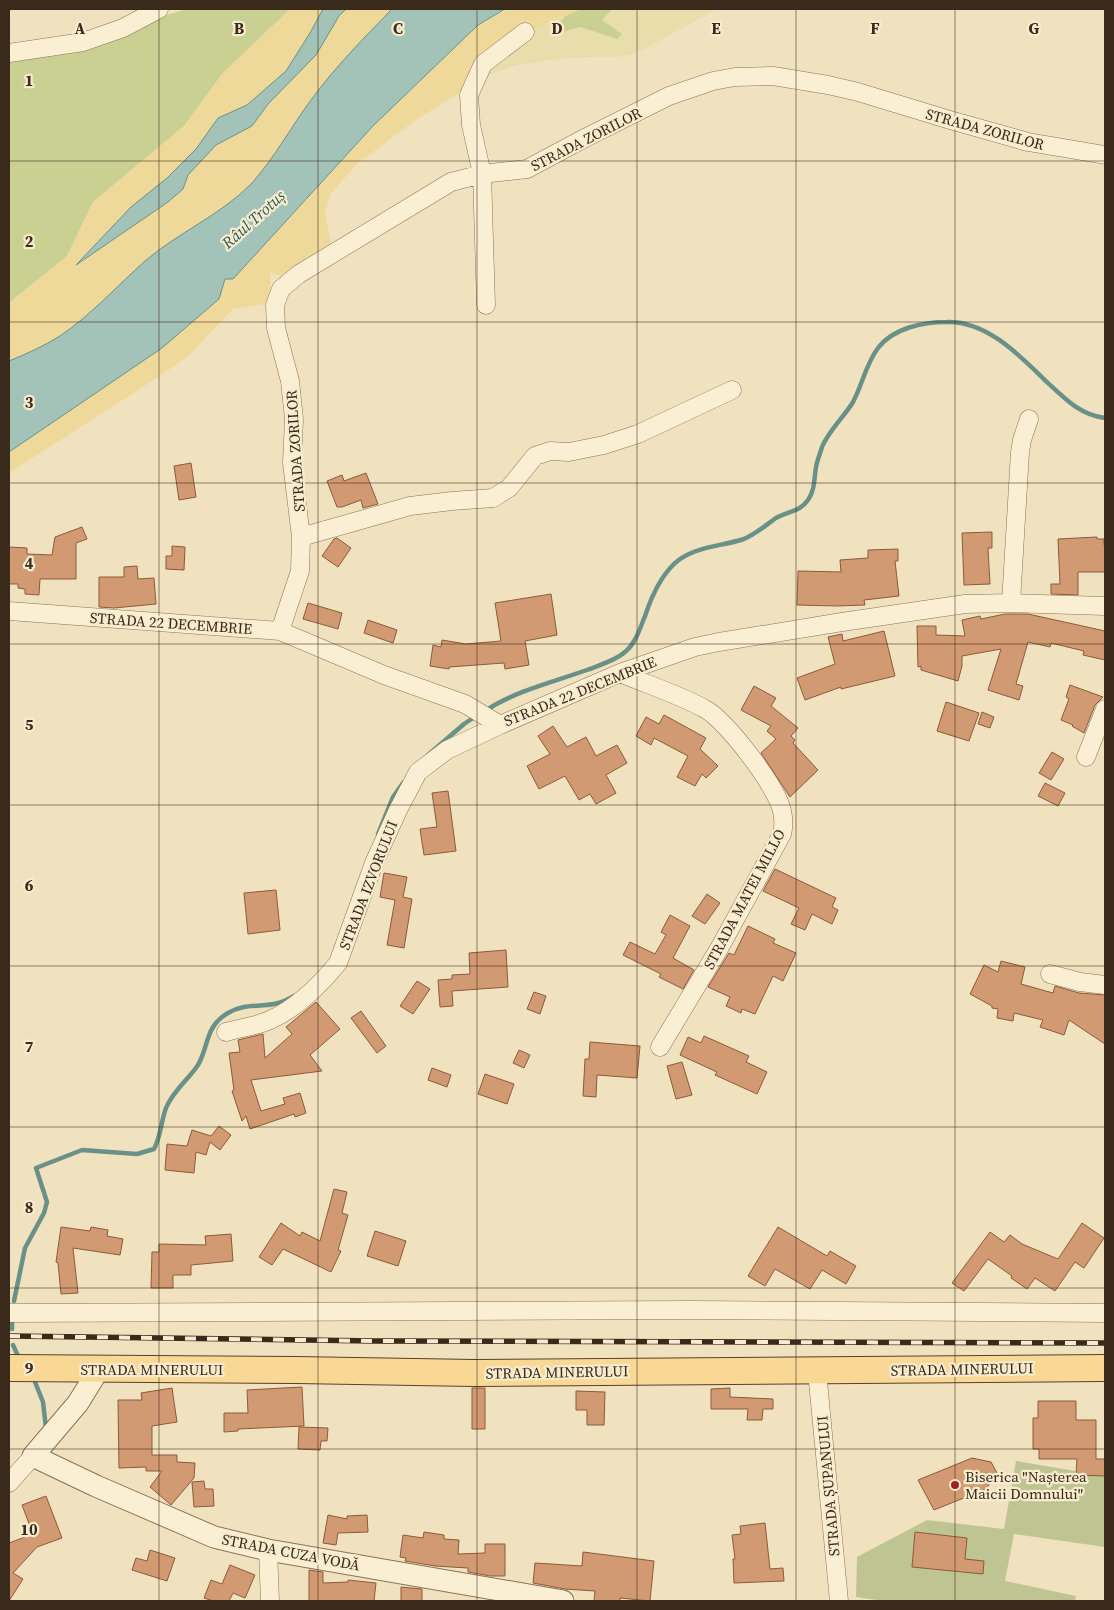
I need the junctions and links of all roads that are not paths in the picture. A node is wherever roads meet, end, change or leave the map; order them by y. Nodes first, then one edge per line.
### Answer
1 (159, 9) edge
2 (525, 32) dead end
3 (9, 53) edge
4 (1105, 155) edge
5 (482, 174) junction
6 (486, 305) dead end
7 (732, 390) dead end
8 (1029, 420) dead end
9 (301, 537) junction
10 (1011, 603) junction
11 (1105, 606) edge
12 (9, 611) edge
13 (280, 631) junction
14 (620, 673) junction
15 (1105, 709) edge
16 (487, 717) junction
17 (1086, 757) dead end
18 (1050, 974) dead end
19 (1105, 985) edge
20 (226, 1032) dead end
21 (660, 1047) dead end
22 (1105, 1312) edge
23 (9, 1313) edge
24 (9, 1368) edge
25 (1105, 1368) edge
26 (98, 1369) junction
27 (817, 1371) junction
28 (33, 1456) junction
29 (11, 1477) edge
30 (268, 1550) junction
31 (270, 1601) edge
32 (563, 1601) edge
33 (839, 1601) edge

1 - 3 street
2 - 5 street
4 - 5 street, STRADA ZORILOR
5 - 6 street
5 - 9 street, STRADA ZORILOR
7 - 9 street
8 - 10 street
9 - 13 street, STRADA ZORILOR
10 - 11 street, STRADA 22 DECEMBRIE
10 - 14 street, STRADA 22 DECEMBRIE
12 - 13 street, STRADA 22 DECEMBRIE
13 - 16 street, STRADA 22 DECEMBRIE
14 - 16 street, STRADA 22 DECEMBRIE
14 - 21 street, STRADA MATEI MILLO
15 - 17 street
16 - 20 street, STRADA IZVORULUI
18 - 19 street
22 - 23 street
24 - 26 main road, STRADA MINERULUI
25 - 27 main road, STRADA MINERULUI
26 - 27 main road, STRADA MINERULUI
26 - 28 street
27 - 33 street, STRADA ȘUPANULUI
28 - 29 street
28 - 30 street, STRADA CUZA VODĂ
30 - 31 street
30 - 32 street, STRADA CUZA VODĂ

